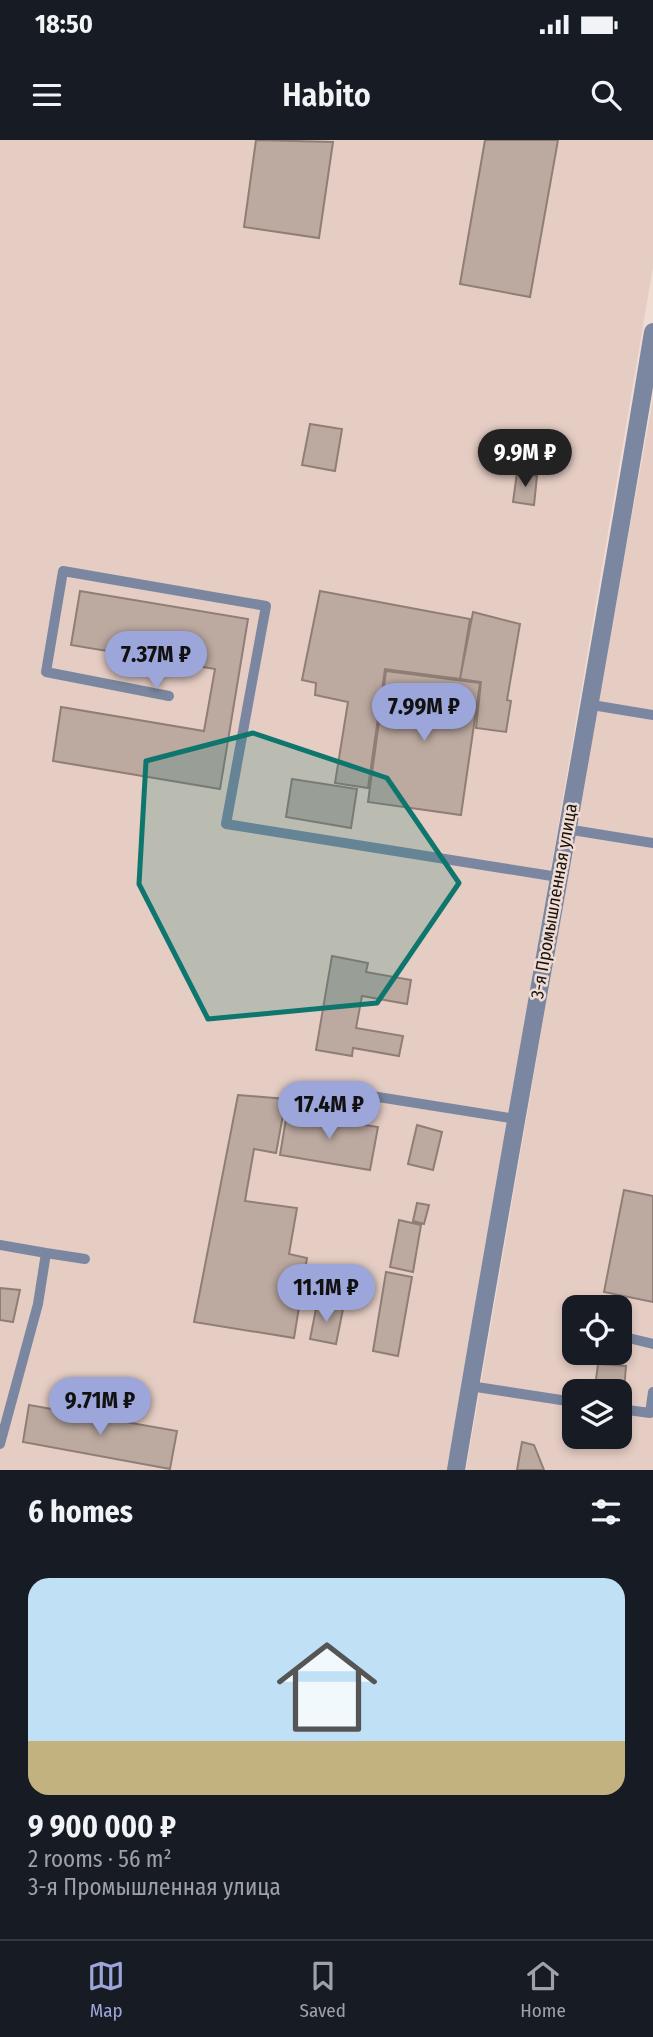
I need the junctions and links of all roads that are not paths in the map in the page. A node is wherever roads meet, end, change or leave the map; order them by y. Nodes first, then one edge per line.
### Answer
1 (653, 332) edge
2 (169, 696) dead end
3 (592, 705) junction
4 (653, 715) edge
5 (566, 829) junction
6 (653, 844) edge
7 (558, 877) junction
8 (309, 1086) dead end
9 (516, 1119) junction
10 (0, 1245) edge
11 (46, 1252) junction
12 (85, 1259) dead end
13 (632, 1339) edge
14 (653, 1344) edge
15 (470, 1386) junction
16 (653, 1392) edge
17 (562, 1400) edge
18 (632, 1410) edge
19 (652, 1413) edge
20 (0, 1444) edge
21 (456, 1470) edge

1 - 3 street, 3-я Промышленная улица
2 - 7 lane
3 - 4 lane
3 - 5 street, 3-я Промышленная улица
5 - 6 lane
5 - 7 street, 3-я Промышленная улица
7 - 9 street, 3-я Промышленная улица
8 - 9 lane
9 - 15 street, 3-я Промышленная улица
10 - 11 lane
11 - 12 lane
11 - 20 lane
13 - 14 lane
15 - 17 lane
15 - 21 street, 3-я Промышленная улица
16 - 19 lane
18 - 19 lane

